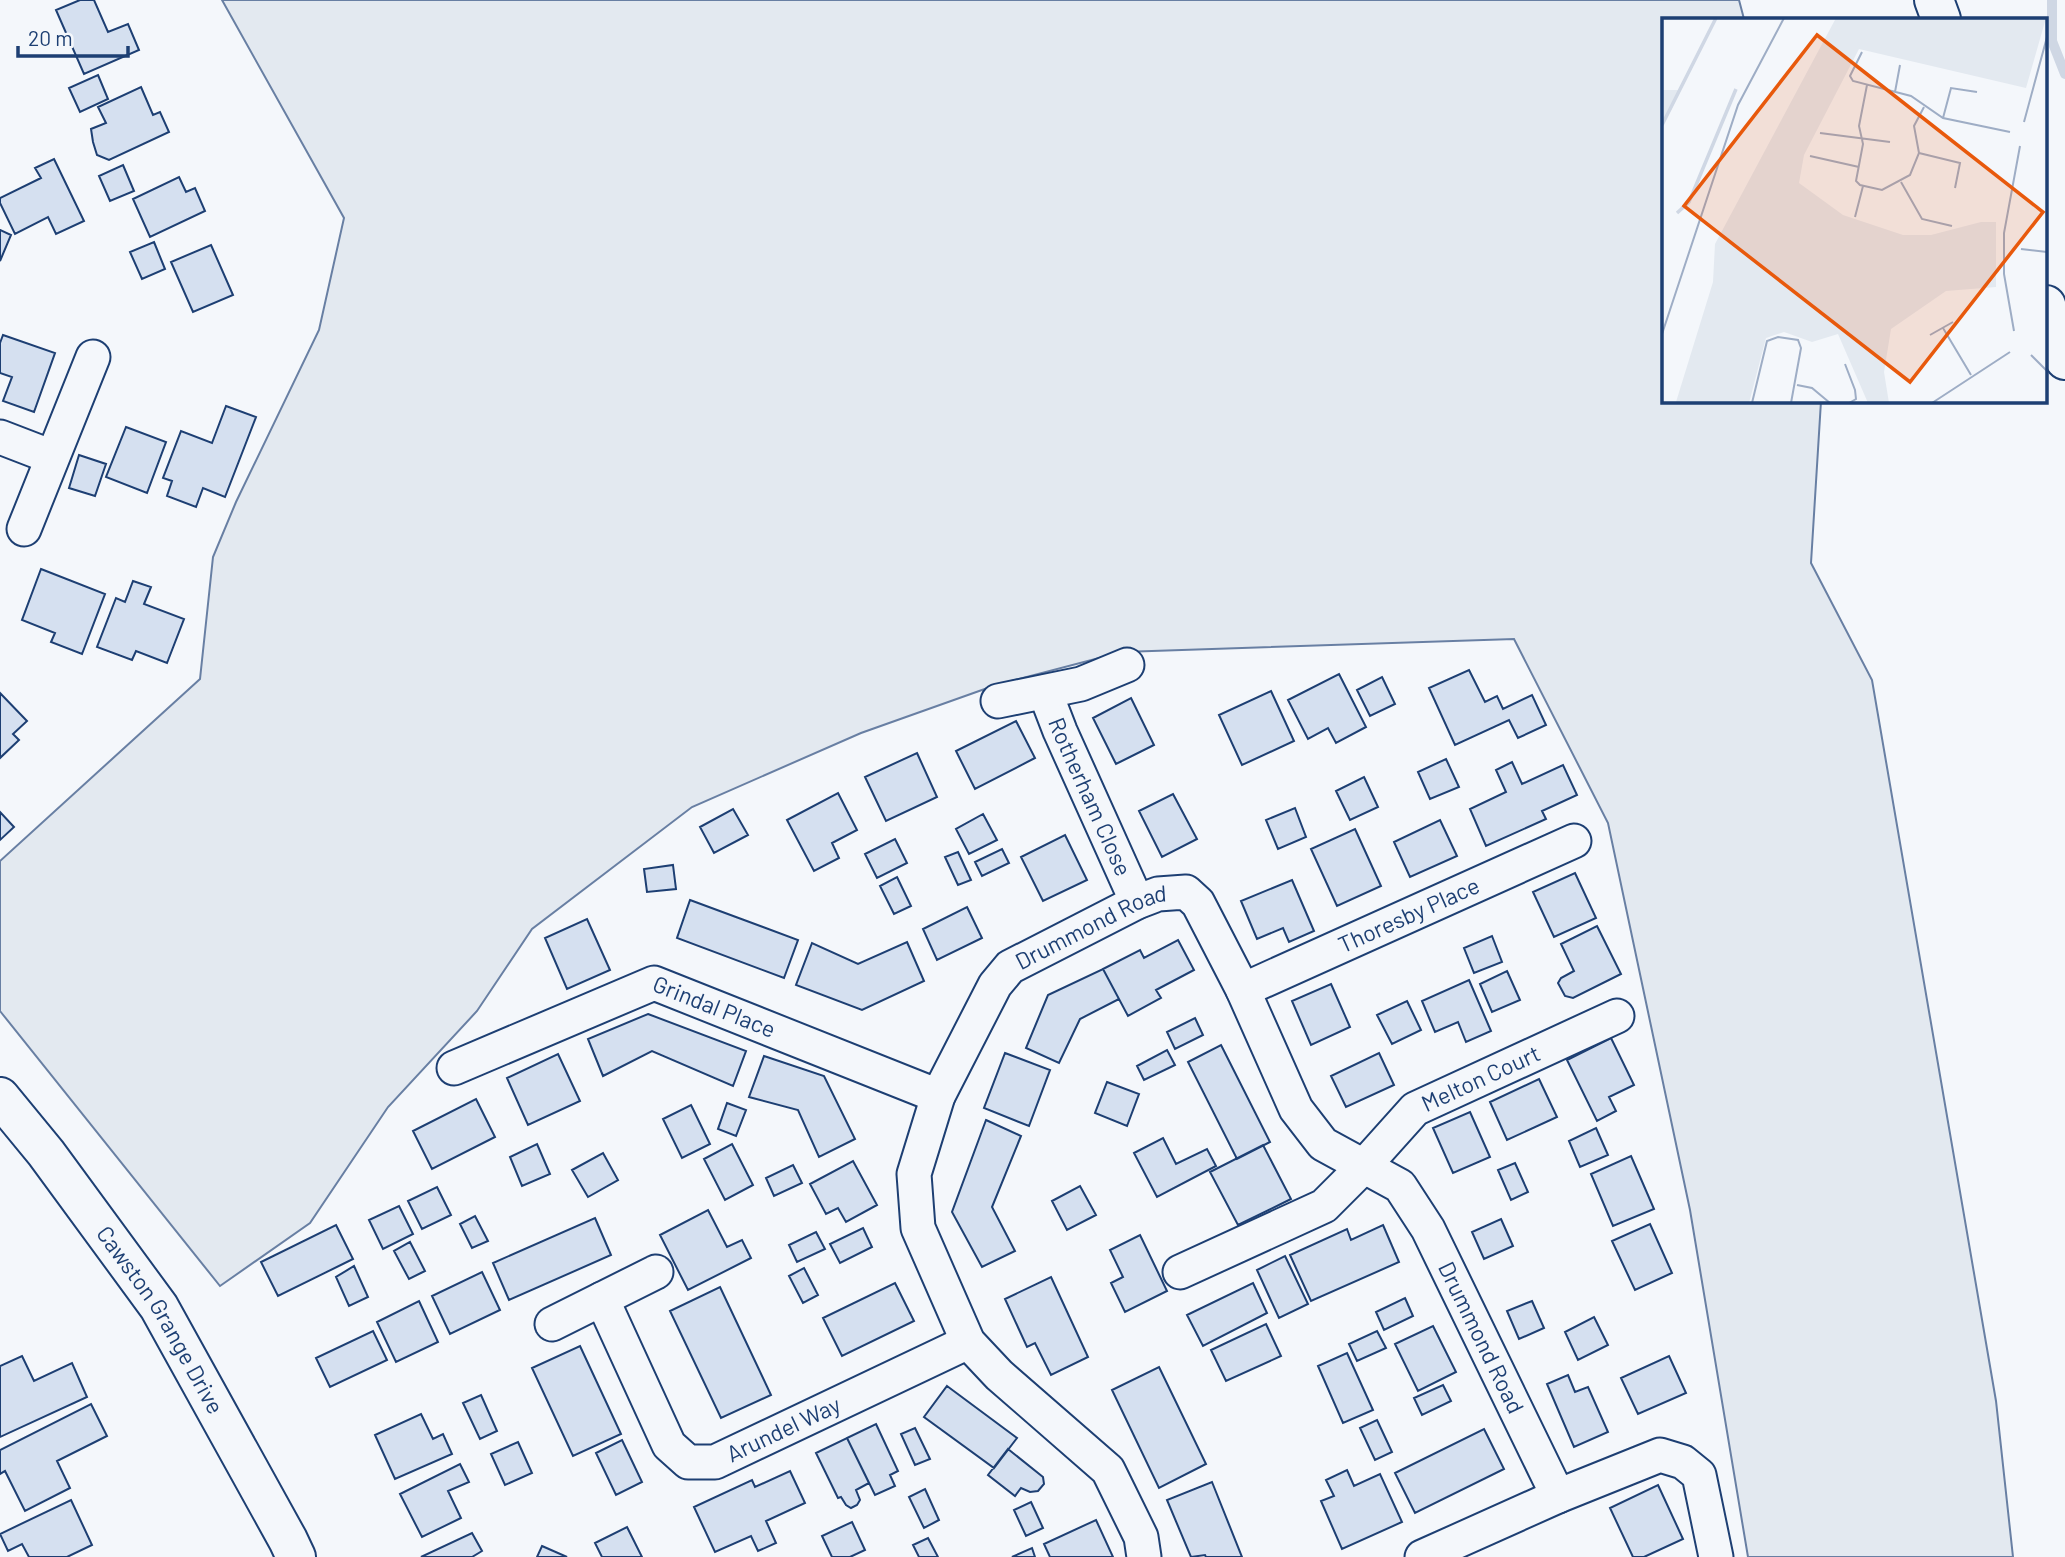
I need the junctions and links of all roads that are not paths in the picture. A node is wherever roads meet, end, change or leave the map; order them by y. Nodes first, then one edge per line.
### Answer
1 (1934, 0) edge
2 (1941, 18) edge
3 (2048, 311) edge
4 (93, 357) dead end
5 (2065, 360) edge
6 (0, 437) edge
7 (52, 457) junction
8 (24, 529) dead end
9 (1127, 665) dead end
10 (1045, 692) junction
11 (998, 701) dead end
12 (1574, 841) dead end
13 (1137, 902) junction
14 (1243, 990) junction
15 (1617, 1016) dead end
16 (454, 1068) dead end
17 (938, 1096) junction
18 (0, 1097) edge
19 (1363, 1167) junction
20 (656, 1272) dead end
21 (1180, 1272) dead end
22 (602, 1299) junction
23 (552, 1324) dead end
24 (968, 1342) junction
25 (1558, 1496) junction
26 (296, 1557) edge
27 (1144, 1557) edge
28 (1422, 1557) edge
29 (1716, 1557) edge

1 - 2 main road
3 - 5 main road
4 - 7 street
6 - 7 street
7 - 8 street
9 - 10 street, Rotherham Close
10 - 11 street, Rotherham Close
10 - 13 street, Rotherham Close
12 - 14 street, Thoresby Place
13 - 14 street, Drummond Road
13 - 17 street, Drummond Road
14 - 19 street, Drummond Road
15 - 19 street, Melton Court
16 - 17 street, Grindal Place
17 - 24 street, Drummond Road
18 - 26 main road, Cawston Grange Drive
19 - 21 street, Melton Court
19 - 25 street, Drummond Road
20 - 22 street
22 - 23 street
22 - 24 street, Arundel Way
24 - 27 street, Drummond Road
25 - 28 street
25 - 29 street

